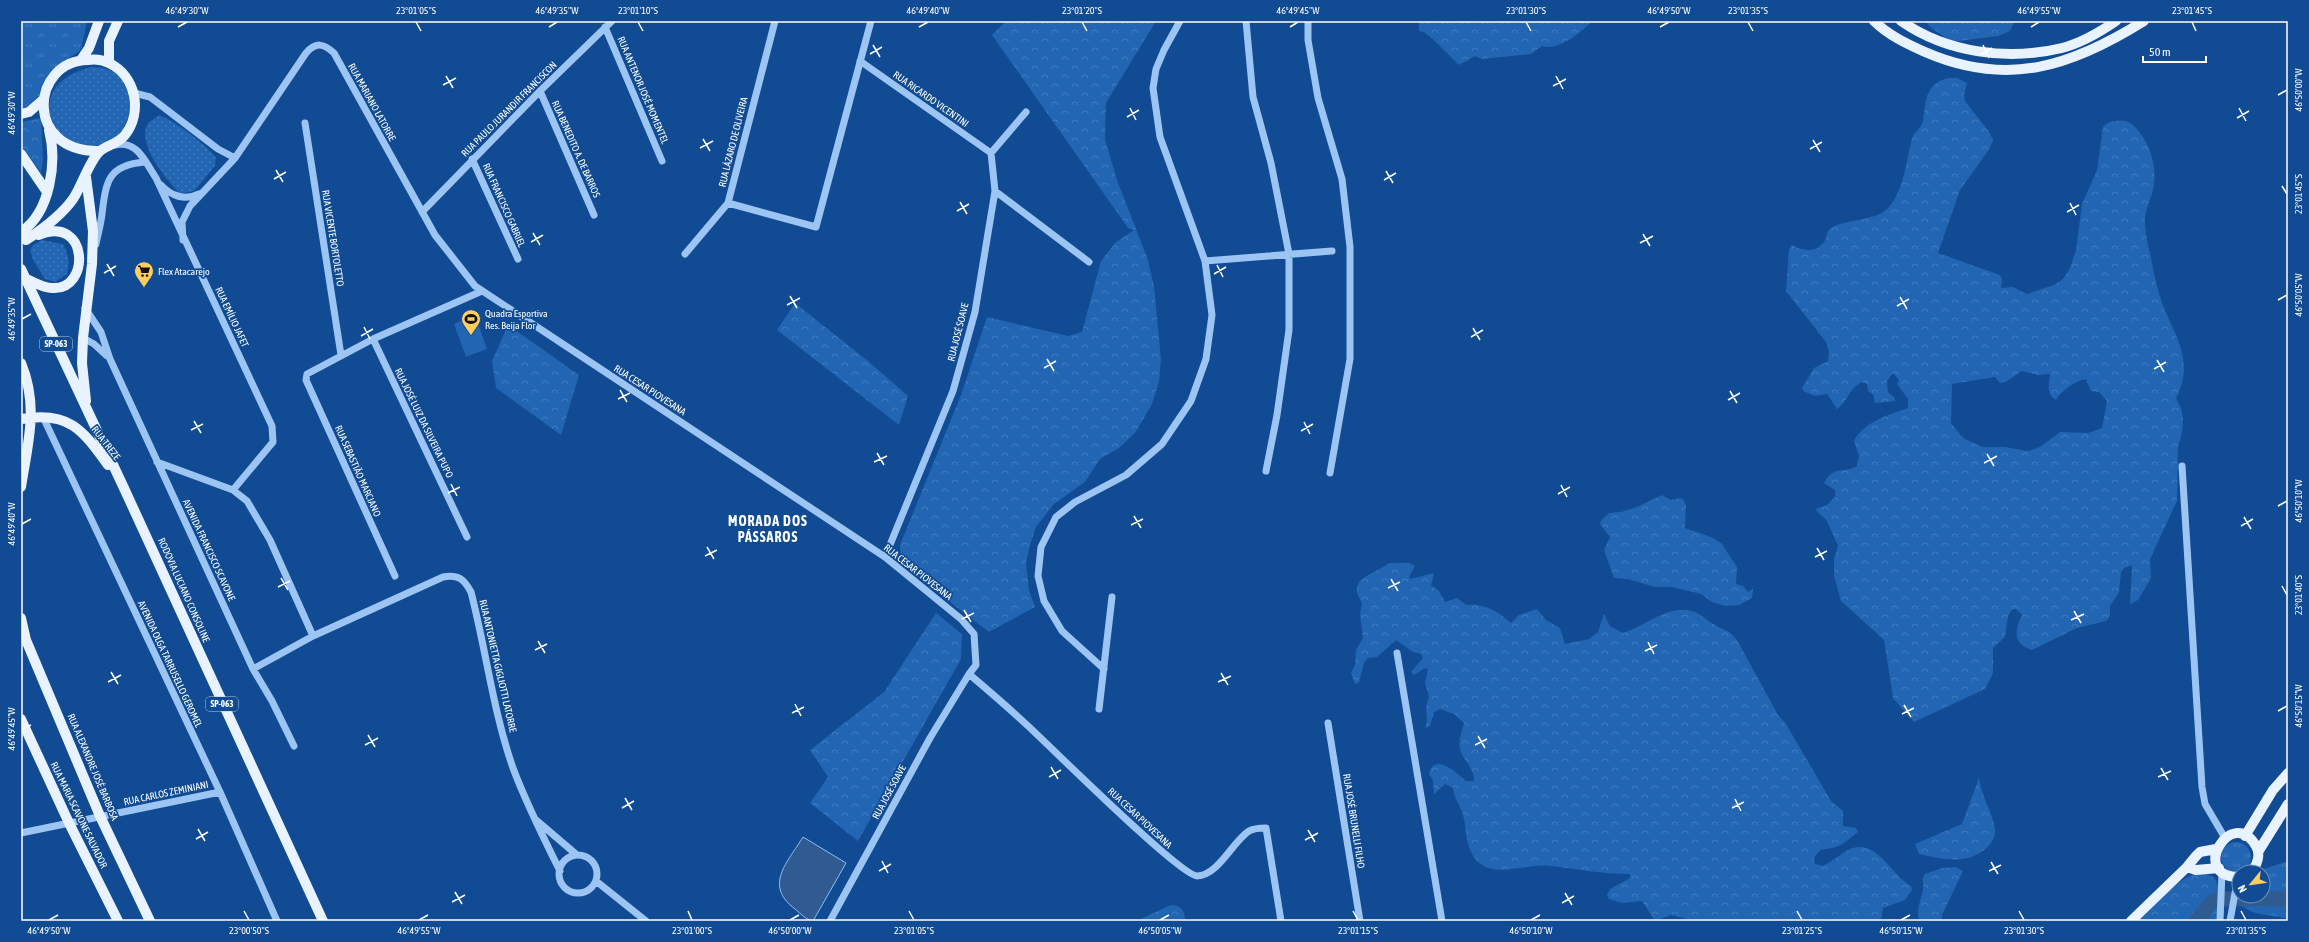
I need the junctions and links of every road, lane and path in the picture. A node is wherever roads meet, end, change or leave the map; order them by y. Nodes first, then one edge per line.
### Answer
1 (99, 21) edge
2 (118, 21) edge
3 (612, 21) edge
4 (775, 21) edge
5 (871, 21) edge
6 (1180, 21) edge
7 (1246, 21) edge
8 (1308, 21) edge
9 (1874, 21) edge
10 (1901, 21) edge
11 (2116, 21) edge
12 (2144, 21) edge
13 (605, 27) junction
14 (81, 60) junction
15 (860, 61) junction
16 (109, 62) junction
17 (540, 91) junction
18 (134, 93) junction
19 (44, 99) junction
20 (1026, 112) dead end
21 (21, 114) edge
22 (305, 123) dead end
23 (47, 124) junction
24 (113, 146) junction
25 (100, 151) junction
26 (21, 154) edge
27 (991, 154) junction
28 (235, 158) junction
29 (472, 159) junction
30 (662, 161) dead end
31 (145, 162) junction
32 (86, 177) junction
33 (156, 178) junction
34 (995, 191) junction
35 (47, 192) junction
36 (203, 192) junction
37 (728, 203) junction
38 (422, 212) junction
39 (594, 215) dead end
40 (23, 238) edge
41 (183, 240) junction
42 (1332, 251) dead end
43 (685, 254) dead end
44 (1289, 254) junction
45 (518, 259) dead end
46 (1205, 261) junction
47 (1090, 262) dead end
48 (92, 264) junction
49 (21, 269) edge
50 (26, 279) junction
51 (482, 291) junction
52 (85, 308) junction
53 (83, 338) junction
54 (373, 339) junction
55 (341, 356) junction
56 (110, 359) junction
57 (21, 363) edge
58 (87, 409) junction
59 (32, 417) junction
60 (43, 417) junction
61 (21, 419) edge
62 (157, 462) junction
63 (2182, 466) dead end
64 (1266, 471) dead end
65 (1330, 473) dead end
66 (123, 486) junction
67 (21, 487) edge
68 (234, 490) junction
69 (467, 537) dead end
70 (885, 557) junction
71 (394, 576) dead end
72 (1112, 597) dead end
73 (21, 618) edge
74 (313, 636) junction
75 (1397, 653) dead end
76 (1104, 668) junction
77 (253, 669) junction
78 (969, 674) junction
79 (1099, 709) dead end
80 (21, 719) edge
81 (1328, 723) dead end
82 (294, 746) dead end
83 (2288, 773) edge
84 (220, 792) junction
85 (2288, 804) edge
86 (100, 816) junction
87 (534, 818) junction
88 (69, 823) junction
89 (21, 833) edge
90 (2245, 836) junction
91 (2225, 838) junction
92 (2216, 848) junction
93 (2258, 852) junction
94 (577, 855) junction
95 (2256, 864) edge
96 (2186, 867) junction
97 (2221, 870) junction
98 (560, 871) junction
99 (2231, 877) edge
100 (596, 881) junction
101 (2233, 904) edge
102 (2231, 917) edge
103 (118, 921) edge
104 (150, 921) edge
105 (277, 921) edge
106 (323, 921) edge
107 (646, 921) edge
108 (830, 921) edge
109 (1281, 921) edge
110 (1360, 921) edge
111 (1442, 921) edge
112 (2131, 921) edge
113 (2220, 921) edge

1 - 14 main road
2 - 16 main road
3 - 13 street, RUA PAULO JURANDIR FRANCISCON
4 - 37 street, RUA LÁZARO DE OLIVEIRA
5 - 15 street
6 - 46 street
7 - 44 street
8 - 65 street
9 - 12 main road
10 - 11 main road
13 - 17 street, RUA PAULO JURANDIR FRANCISCON
13 - 30 street, RUA ANTENOR JOSÉ MOMENTEL
14 - 16 main road
14 - 19 main road
15 - 27 street, RUA RICARDO VICENTINI
15 - 37 street
16 - 18 main road
17 - 29 street, RUA PAULO JURANDIR FRANCISCON
17 - 39 street, RUA BENEDITO A. DE BARROS
18 - 24 main road
18 - 28 street
19 - 21 main road
19 - 23 main road
20 - 27 street
22 - 55 street, RUA VICENTE BORTOLETTO
23 - 25 main road
23 - 35 main road
24 - 25 main road
24 - 31 street, RUA EMÍLIO JAFET
25 - 32 main road
26 - 35 main road
27 - 34 street, RUA JOSÉ SOAVE
28 - 36 street
28 - 38 street, RUA MARIANO LATORRE
29 - 38 street, RUA PAULO JURANDIR FRANCISCON
29 - 45 street, RUA FRANCISCO GABRIEL
31 - 33 street, RUA EMÍLIO JAFET
31 - 48 street
32 - 40 main road
32 - 48 main road
33 - 36 street
33 - 41 street, RUA EMÍLIO JAFET
34 - 47 street
34 - 70 street, RUA JOSÉ SOAVE
35 - 40 main road
36 - 41 street
37 - 43 street, RUA LÁZARO DE OLIVEIRA
38 - 51 street, RUA MARIANO LATORRE
40 - 50 main road
41 - 68 street, RUA EMÍLIO JAFET
42 - 44 street
44 - 46 street
44 - 64 street
46 - 76 street
48 - 52 main road
49 - 50 main road, RODOVIA LUCIANO CONSOLINE / SP-063
50 - 58 main road, RODOVIA LUCIANO CONSOLINE / SP-063
51 - 54 street
51 - 70 street, RUA CESAR PIOVESANA
52 - 53 main road
52 - 56 street, AVENIDA FRANCISCO SCAVONE
53 - 56 street, AVENIDA FRANCISCO SCAVONE
53 - 58 main road
54 - 55 street
54 - 69 street, RUA JOSÉ LUIZ DA SILVEIRA PUPO
55 - 71 street, RUA SEBASTIÃO MARCIANO
56 - 62 street, AVENIDA FRANCISCO SCAVONE
57 - 59 main road
58 - 66 main road, RODOVIA LUCIANO CONSOLINE / SP-063
59 - 60 main road, RUA TREZE
59 - 61 main road, RUA TREZE
59 - 67 main road
60 - 66 main road, RUA TREZE
60 - 84 street, AVENIDA OLGA TARRUSELLO GEROMEL
62 - 68 street
62 - 77 street, AVENIDA FRANCISCO SCAVONE
63 - 91 street
66 - 106 main road, RODOVIA LUCIANO CONSOLINE / SP-063
68 - 74 street
70 - 78 street, RUA CESAR PIOVESANA
72 - 76 street
73 - 86 main road, RUA ALEXANDRE JOSÉ BARBOSA
74 - 77 street, RUA ANTONIETTA GIGLIOTTI LATORRE
74 - 87 street, RUA ANTONIETTA GIGLIOTTI LATORRE
75 - 111 street
76 - 79 street
77 - 82 street, AVENIDA FRANCISCO SCAVONE
78 - 108 street, RUA JOSÉ SOAVE
78 - 109 street, RUA CESAR PIOVESANA
80 - 88 main road, RUA MARIA SCAVONE SALVADOR
81 - 110 street, RUA JOSÉ BRUNELLI FILHO
83 - 90 main road
84 - 86 street, RUA CARLOS ZEMINIANI
84 - 105 street, AVENIDA OLGA TARRUSELLO GEROMEL
85 - 93 main road
86 - 88 street, RUA CARLOS ZEMINIANI
86 - 104 main road, RUA ALEXANDRE JOSÉ BARBOSA
87 - 94 street
87 - 98 street
88 - 89 street, RUA CARLOS ZEMINIANI
88 - 103 main road, RUA MARIA SCAVONE SALVADOR
90 - 91 main road
90 - 93 main road
91 - 92 main road
92 - 96 main road
92 - 97 main road
93 - 95 main road
94 - 98 street
94 - 100 street
96 - 97 main road
96 - 112 main road
97 - 99 main road
97 - 113 street
98 - 100 street
100 - 107 street
101 - 102 street

